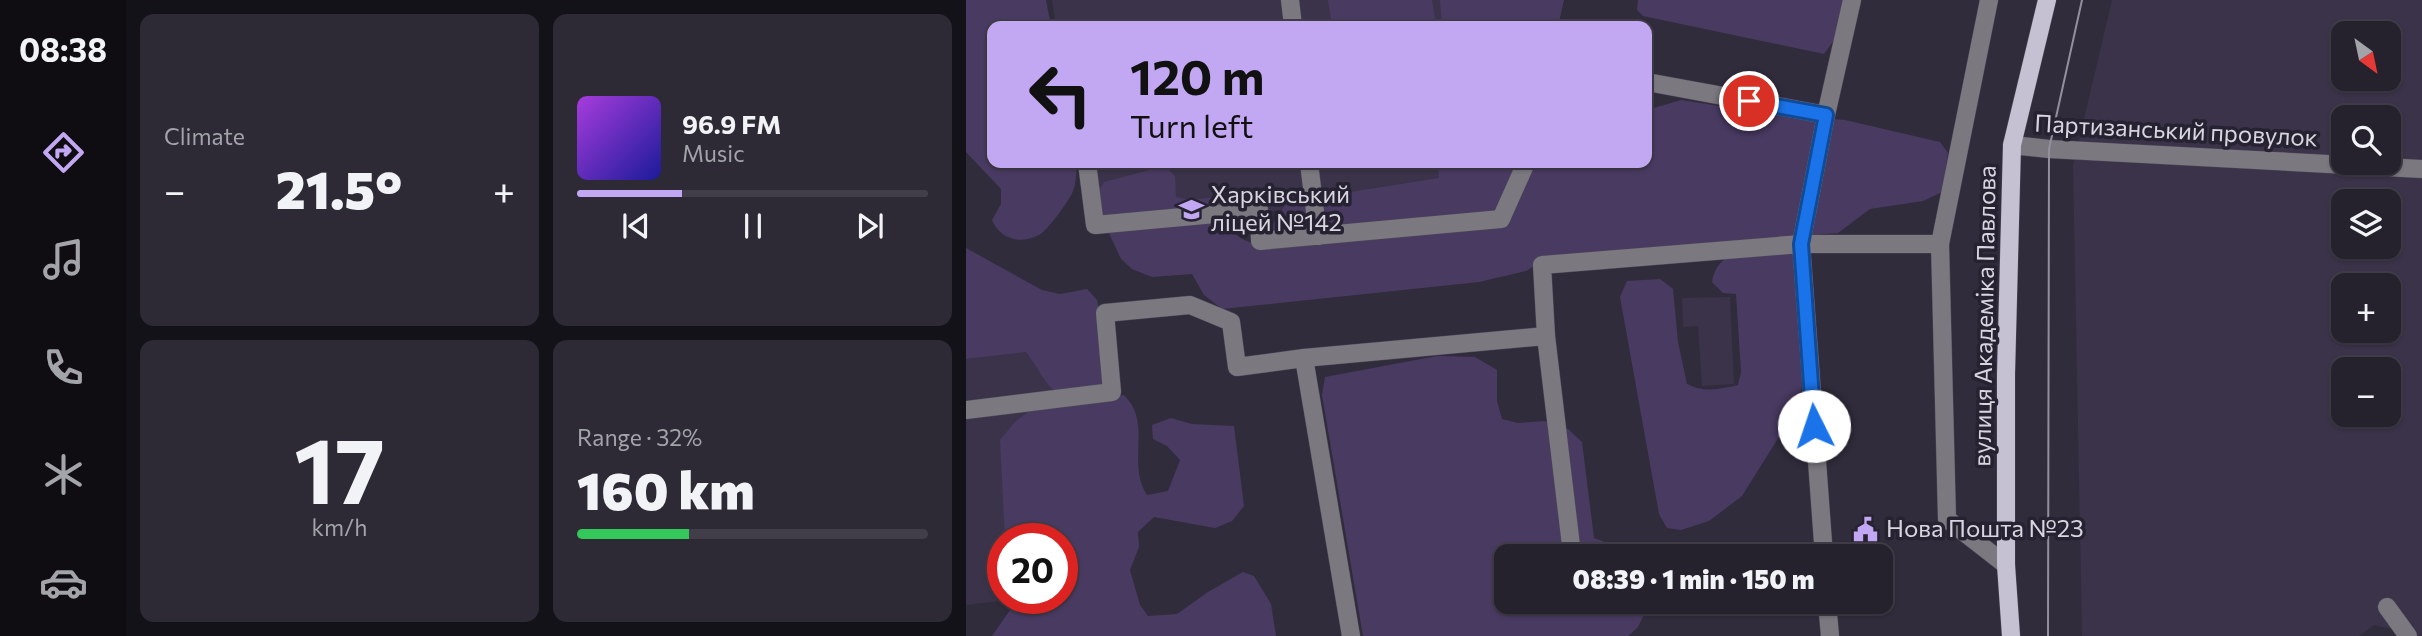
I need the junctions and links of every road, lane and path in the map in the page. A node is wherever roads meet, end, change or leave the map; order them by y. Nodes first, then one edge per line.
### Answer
1 (1290, 0) edge
2 (1852, 0) edge
3 (1989, 0) edge
4 (2047, 0) edge
5 (1292, 21) edge
6 (1652, 83) edge
7 (1826, 115) junction
8 (2012, 145) junction
9 (1088, 168) edge
10 (1310, 168) edge
11 (1524, 168) edge
12 (2422, 169) edge
13 (1318, 236) junction
14 (1801, 244) junction
15 (1940, 244) junction
16 (1546, 336) junction
17 (1304, 358) junction
18 (966, 410) edge
19 (1571, 544) edge
20 (1823, 544) edge
21 (2007, 565) junction
22 (2387, 607) dead end
23 (1828, 614) edge
24 (1351, 636) edge
25 (1830, 636) edge
26 (2011, 636) edge
27 (2408, 636) edge

1 - 5 street
2 - 7 street
3 - 15 street
4 - 8 main road, вулиця Академіка Павлова
6 - 7 street
7 - 14 street
8 - 12 street, Партизанський провулок
8 - 21 main road, вулиця Академіка Павлова
9 - 13 street
10 - 13 street
11 - 13 street
14 - 15 street
14 - 16 street
14 - 20 street
15 - 21 street
16 - 17 street
16 - 19 street
17 - 18 street
17 - 24 street
21 - 26 main road, вулиця Академіка Павлова
22 - 27 street
23 - 25 street

